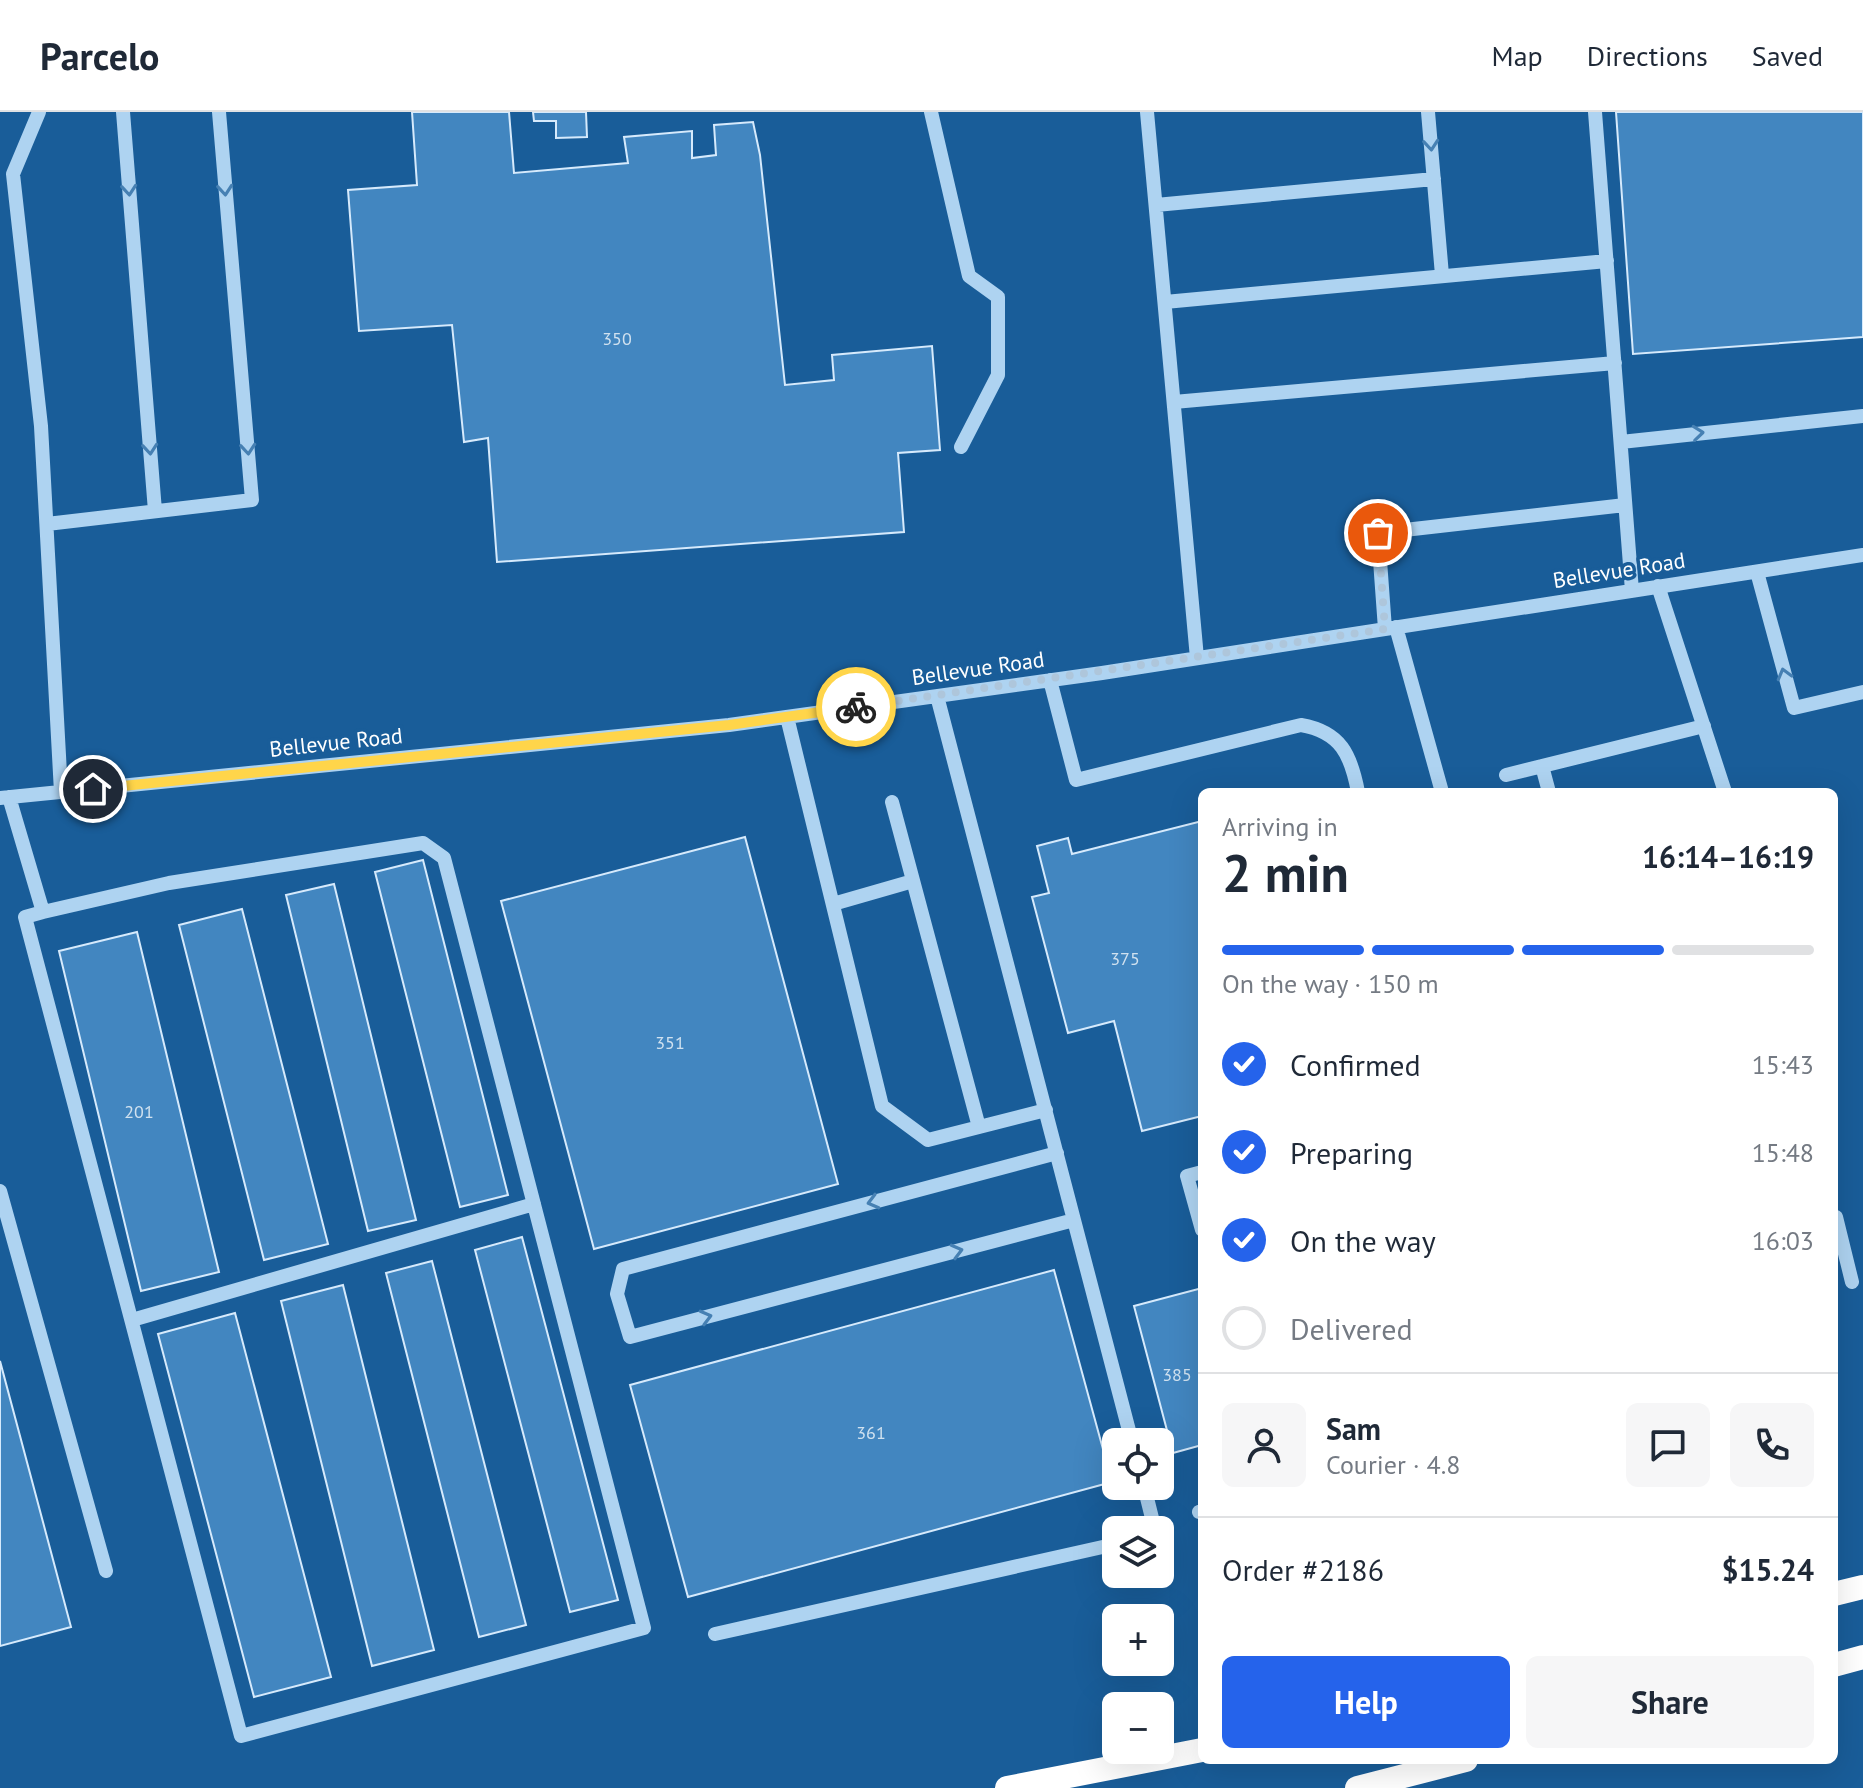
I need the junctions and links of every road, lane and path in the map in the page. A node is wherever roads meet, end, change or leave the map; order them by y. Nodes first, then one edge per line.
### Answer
1 (39, 112) edge
2 (123, 112) edge
3 (219, 112) edge
4 (931, 112) edge
5 (1147, 112) edge
6 (1428, 112) edge
7 (1595, 112) edge
8 (1434, 179) junction
9 (1156, 205) junction
10 (1607, 261) junction
11 (1442, 275) junction
12 (1165, 302) junction
13 (1615, 363) junction
14 (1174, 402) junction
15 (1863, 416) edge
16 (1621, 442) junction
17 (961, 447) dead end
18 (1625, 505) junction
19 (155, 511) junction
20 (47, 524) junction
21 (1863, 555) edge
22 (1757, 572) junction
23 (1658, 586) junction
24 (1632, 591) junction
25 (1390, 628) junction
26 (1197, 658) junction
27 (1050, 680) junction
28 (1863, 692) edge
29 (937, 696) junction
30 (787, 717) junction
31 (1704, 726) junction
32 (1542, 766) junction
33 (1506, 775) dead end
34 (1357, 788) edge
35 (1441, 788) edge
36 (1548, 788) edge
37 (1724, 788) edge
38 (61, 792) junction
39 (4, 797) edge
40 (892, 802) dead end
41 (913, 881) junction
42 (833, 904) junction
43 (43, 912) junction
44 (1046, 1110) junction
45 (979, 1127) junction
46 (1057, 1153) junction
47 (1198, 1173) edge
48 (0, 1191) edge
49 (534, 1204) junction
50 (1198, 1216) edge
51 (1074, 1220) junction
52 (1838, 1226) edge
53 (1852, 1282) dead end
54 (132, 1320) junction
55 (1128, 1428) edge
56 (1102, 1547) edge
57 (106, 1571) dead end
58 (1863, 1587) edge
59 (1838, 1593) edge
60 (715, 1634) dead end
61 (1863, 1657) edge
62 (1838, 1664) edge
63 (1198, 1751) edge
64 (1450, 1764) edge
65 (1007, 1788) edge
66 (1357, 1788) edge

1 - 20 street
2 -> 19 street
3 -> 19 street
4 - 17 street
5 - 9 street
6 -> 8 street
7 - 10 street
8 - 9 street
8 - 11 street
9 - 12 street
10 - 11 street
10 - 13 street
11 - 12 street
12 - 14 street
13 - 14 street
13 - 16 street
14 - 26 street
16 -> 15 street
16 - 18 street
18 - 24 street
18 - 25 street
19 - 20 street
20 - 38 street
21 - 22 street, Bellevue Road
22 - 23 street, Bellevue Road
28 -> 22 street
23 - 24 street, Bellevue Road
23 - 31 street
24 - 25 street, Bellevue Road
25 - 26 street, Bellevue Road
25 - 35 street
26 - 27 street, Bellevue Road
27 - 29 street, Bellevue Road
27 - 34 street
29 - 30 street, Bellevue Road
29 - 44 street
30 - 38 street, Bellevue Road
30 - 42 street
31 - 32 street
31 - 37 street
32 - 33 street
32 - 36 street
38 - 39 street, Bellevue Road
39 - 43 street
40 - 41 street
41 - 42 street
41 - 45 street
42 - 45 street
43 - 49 street
43 - 54 street
44 - 45 street
44 - 46 street
46 - 51 street
46 -> 51 street
47 - 50 street
48 - 57 street
49 - 54 street
49 - 54 street
51 - 55 street
52 - 53 street
56 - 60 street
58 - 59 highway
61 - 62 highway
63 - 65 highway
64 - 66 highway

